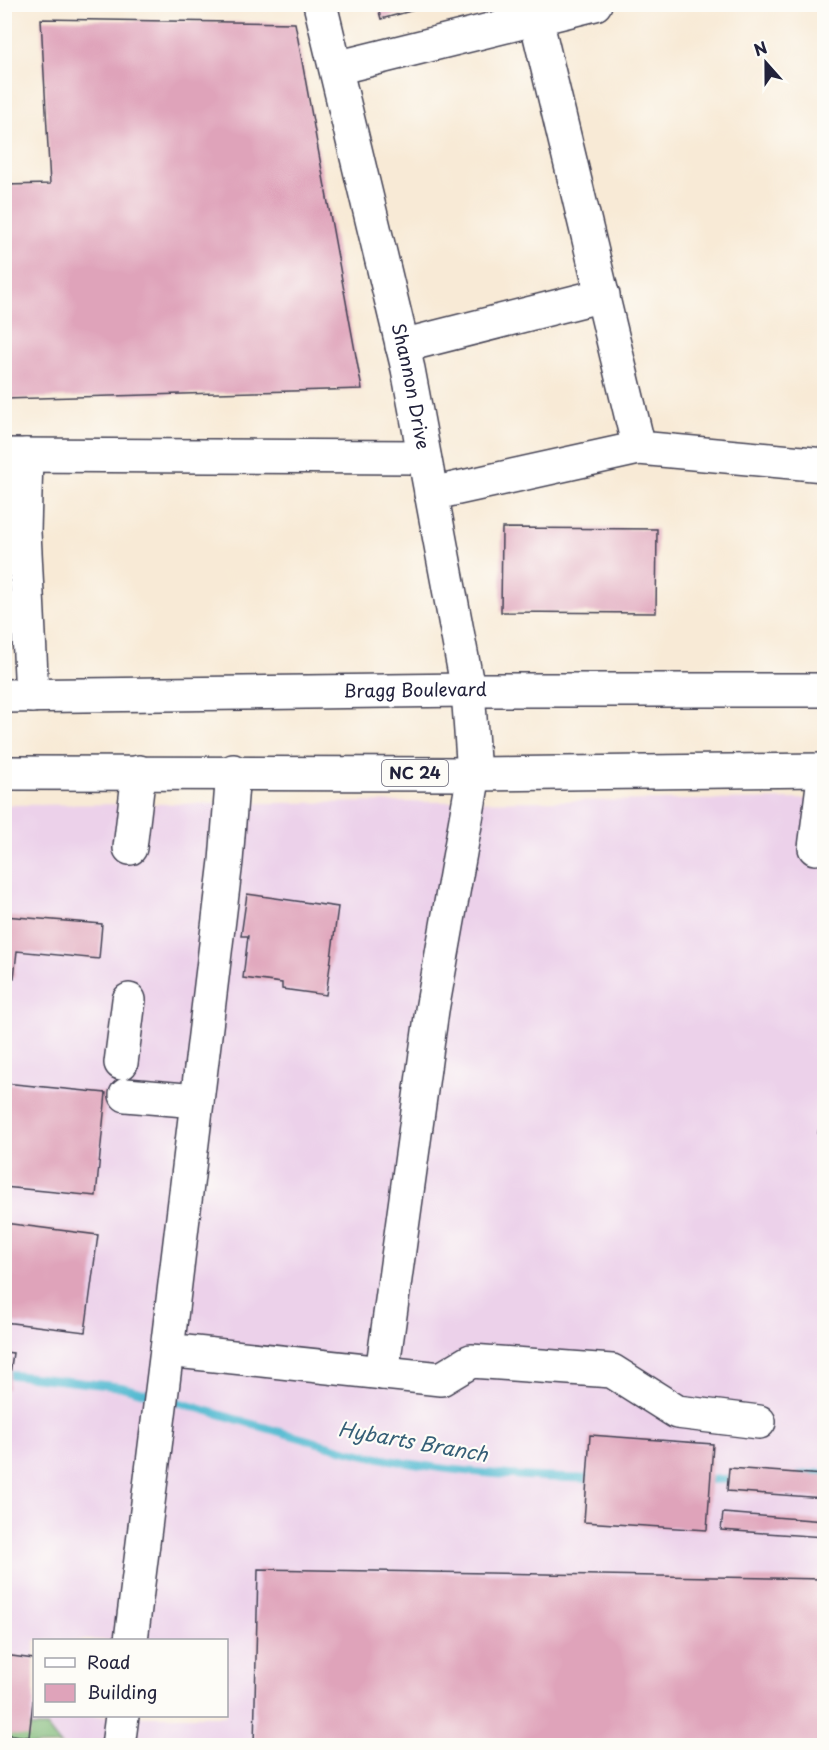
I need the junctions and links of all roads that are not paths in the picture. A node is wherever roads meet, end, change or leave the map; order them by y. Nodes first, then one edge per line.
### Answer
1 (320, 4) edge
2 (595, 4) edge
3 (536, 19) junction
4 (336, 68) junction
5 (603, 295) junction
6 (402, 346) junction
7 (639, 448) junction
8 (15, 455) edge
9 (424, 457) junction
10 (825, 465) edge
11 (431, 494) junction
12 (468, 690) junction
13 (825, 690) edge
14 (18, 696) edge
15 (825, 770) edge
16 (233, 771) junction
17 (139, 772) junction
18 (4, 773) edge
19 (474, 774) junction
20 (825, 777) edge
21 (130, 848) dead end
22 (815, 848) dead end
23 (129, 1000) dead end
24 (121, 1063) dead end
25 (126, 1095) dead end
26 (197, 1101) junction
27 (167, 1350) junction
28 (382, 1373) junction
29 (759, 1422) dead end
30 (131, 1639) edge
31 (122, 1717) edge
32 (118, 1746) edge

1 - 4 main road, Shannon Drive
2 - 3 main road
3 - 4 main road
3 - 5 main road
4 - 6 main road, Shannon Drive
5 - 6 main road
5 - 7 main road
6 - 9 main road, Shannon Drive
7 - 10 main road
7 - 11 main road
8 - 9 main road
8 - 14 main road
9 - 11 main road, Shannon Drive
11 - 12 main road, Shannon Drive
12 - 13 main road, Bragg Boulevard
12 - 14 main road, Bragg Boulevard
12 - 19 main road, Shannon Drive
15 - 19 main road, NC 24
16 - 17 main road, NC 24
16 - 19 main road, NC 24
16 - 26 main road
17 - 18 main road, NC 24
17 - 21 main road
19 - 28 main road, Shannon Drive
20 - 22 main road
23 - 24 main road
25 - 26 main road
26 - 27 main road
27 - 28 main road
27 - 30 main road
28 - 29 main road
31 - 32 main road

